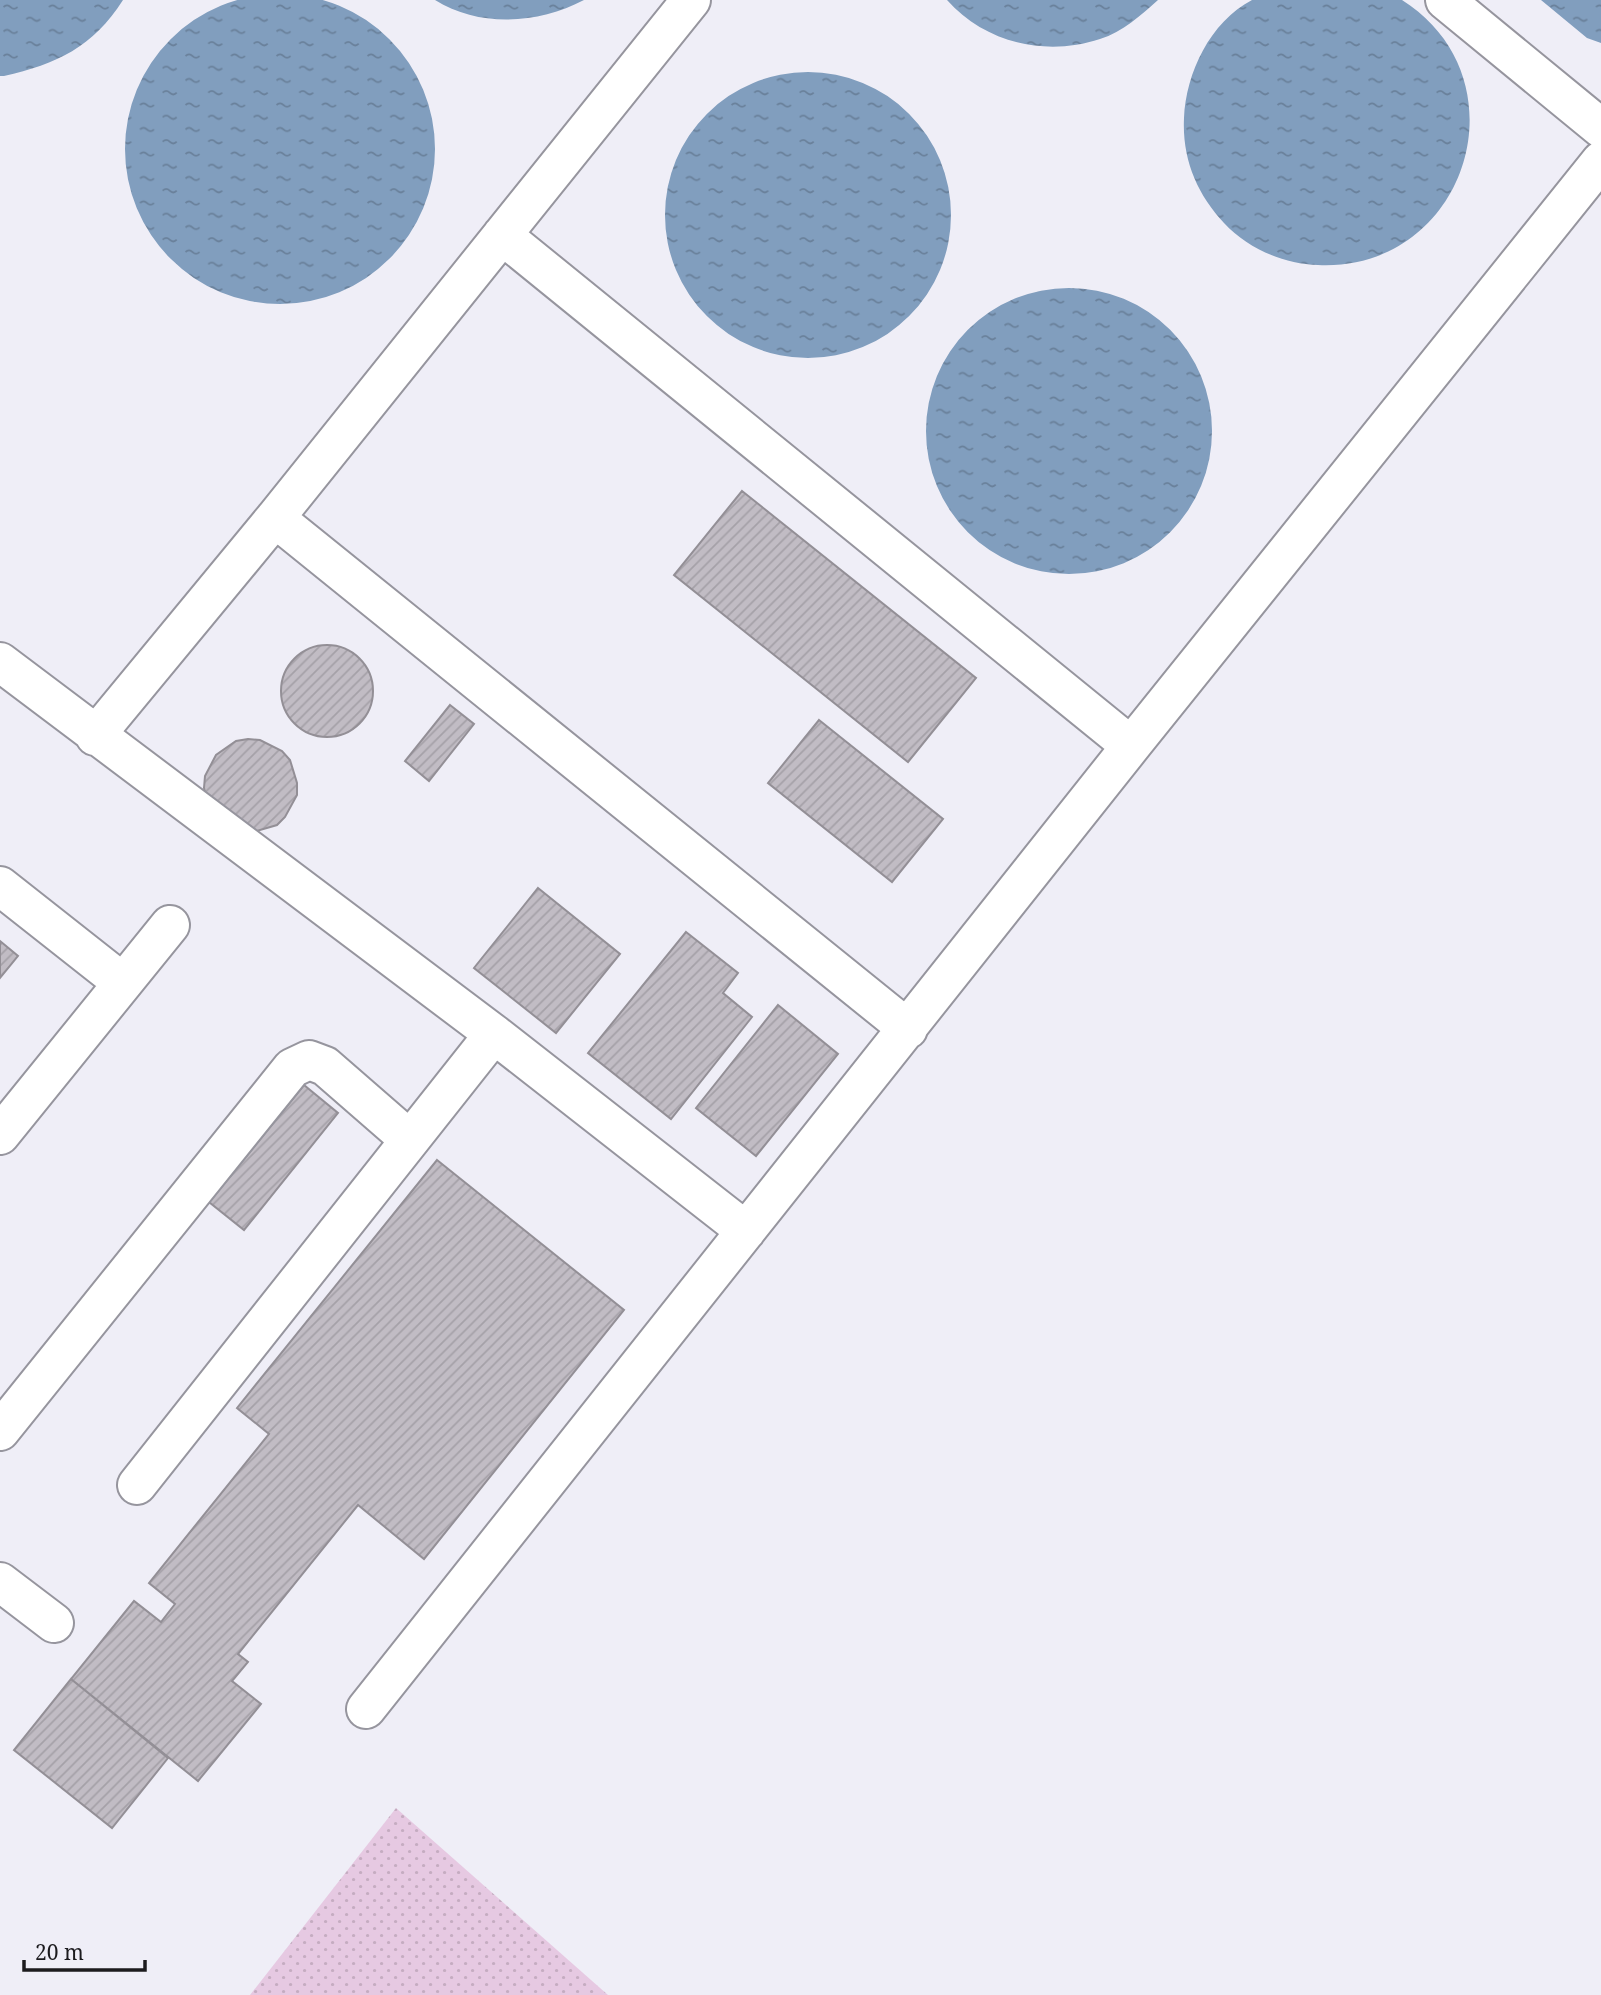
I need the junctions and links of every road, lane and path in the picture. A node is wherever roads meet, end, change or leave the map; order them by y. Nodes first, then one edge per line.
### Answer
1 (691, 0) edge
2 (1445, 0) edge
3 (1601, 128) edge
4 (1601, 162) edge
5 (502, 235) junction
6 (275, 518) junction
7 (0, 662) edge
8 (95, 736) junction
9 (1131, 746) junction
10 (0, 886) edge
11 (170, 925) dead end
12 (123, 983) junction
13 (908, 1029) junction
14 (494, 1034) junction
15 (0, 1135) edge
16 (410, 1140) junction
17 (746, 1231) junction
18 (0, 1431) edge
19 (137, 1485) dead end
20 (0, 1582) edge
21 (54, 1623) dead end
22 (366, 1709) dead end

1 - 5 street
2 - 3 street
4 - 9 street
5 - 6 street
5 - 9 street
6 - 8 street
6 - 13 street
7 - 8 street
8 - 14 street
9 - 13 street
10 - 12 street
11 - 12 street
12 - 15 street
13 - 17 street
14 - 16 street
14 - 17 street
16 - 18 street
16 - 19 street
17 - 22 street
20 - 21 street

